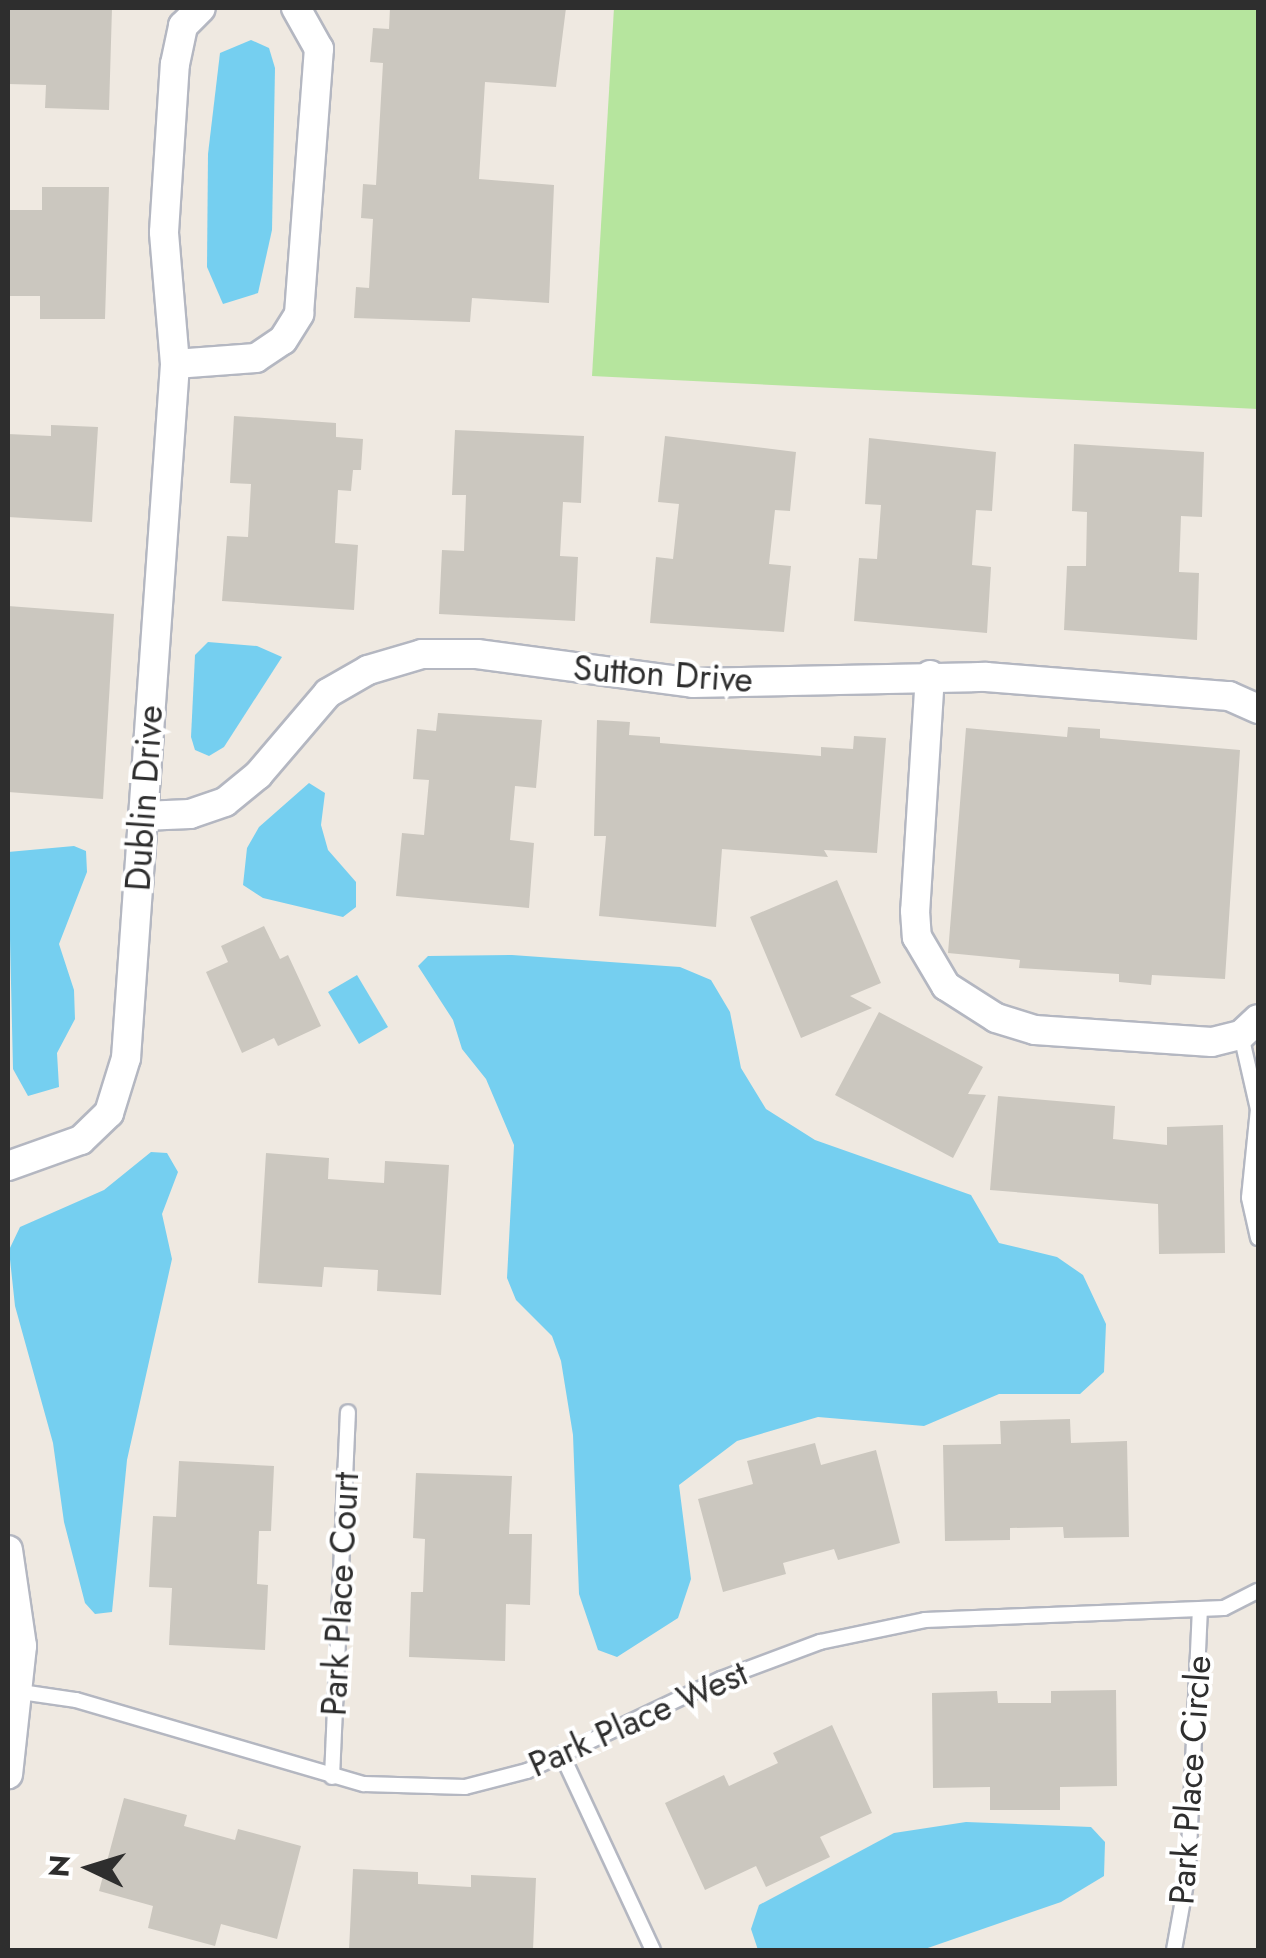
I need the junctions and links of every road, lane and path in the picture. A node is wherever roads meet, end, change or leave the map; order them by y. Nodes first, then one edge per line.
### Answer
1 (200, 8) edge
2 (296, 8) edge
3 (175, 364) junction
4 (930, 675) junction
5 (1250, 704) edge
6 (143, 816) junction
7 (1250, 1027) edge
8 (8, 1166) edge
9 (1258, 1238) edge
10 (348, 1412) dead end
11 (8, 1550) edge
12 (1258, 1590) edge
13 (1200, 1609) junction
14 (20, 1692) junction
15 (562, 1754) junction
16 (8, 1774) edge
17 (332, 1777) junction
18 (653, 1950) edge
19 (1174, 1950) edge

1 - 3 street, Dublin Drive
2 - 3 street
3 - 6 street, Dublin Drive
4 - 5 street, Sutton Drive
4 - 6 street, Sutton Drive
4 - 7 street
6 - 8 street, Dublin Drive
7 - 9 lane
10 - 17 lane, Park Place Court
11 - 14 street
12 - 13 lane, Park Place West
13 - 15 lane, Park Place West
13 - 19 lane, Park Place Circle
14 - 16 street
14 - 17 lane, Park Place West
15 - 17 lane, Park Place West
15 - 18 lane

